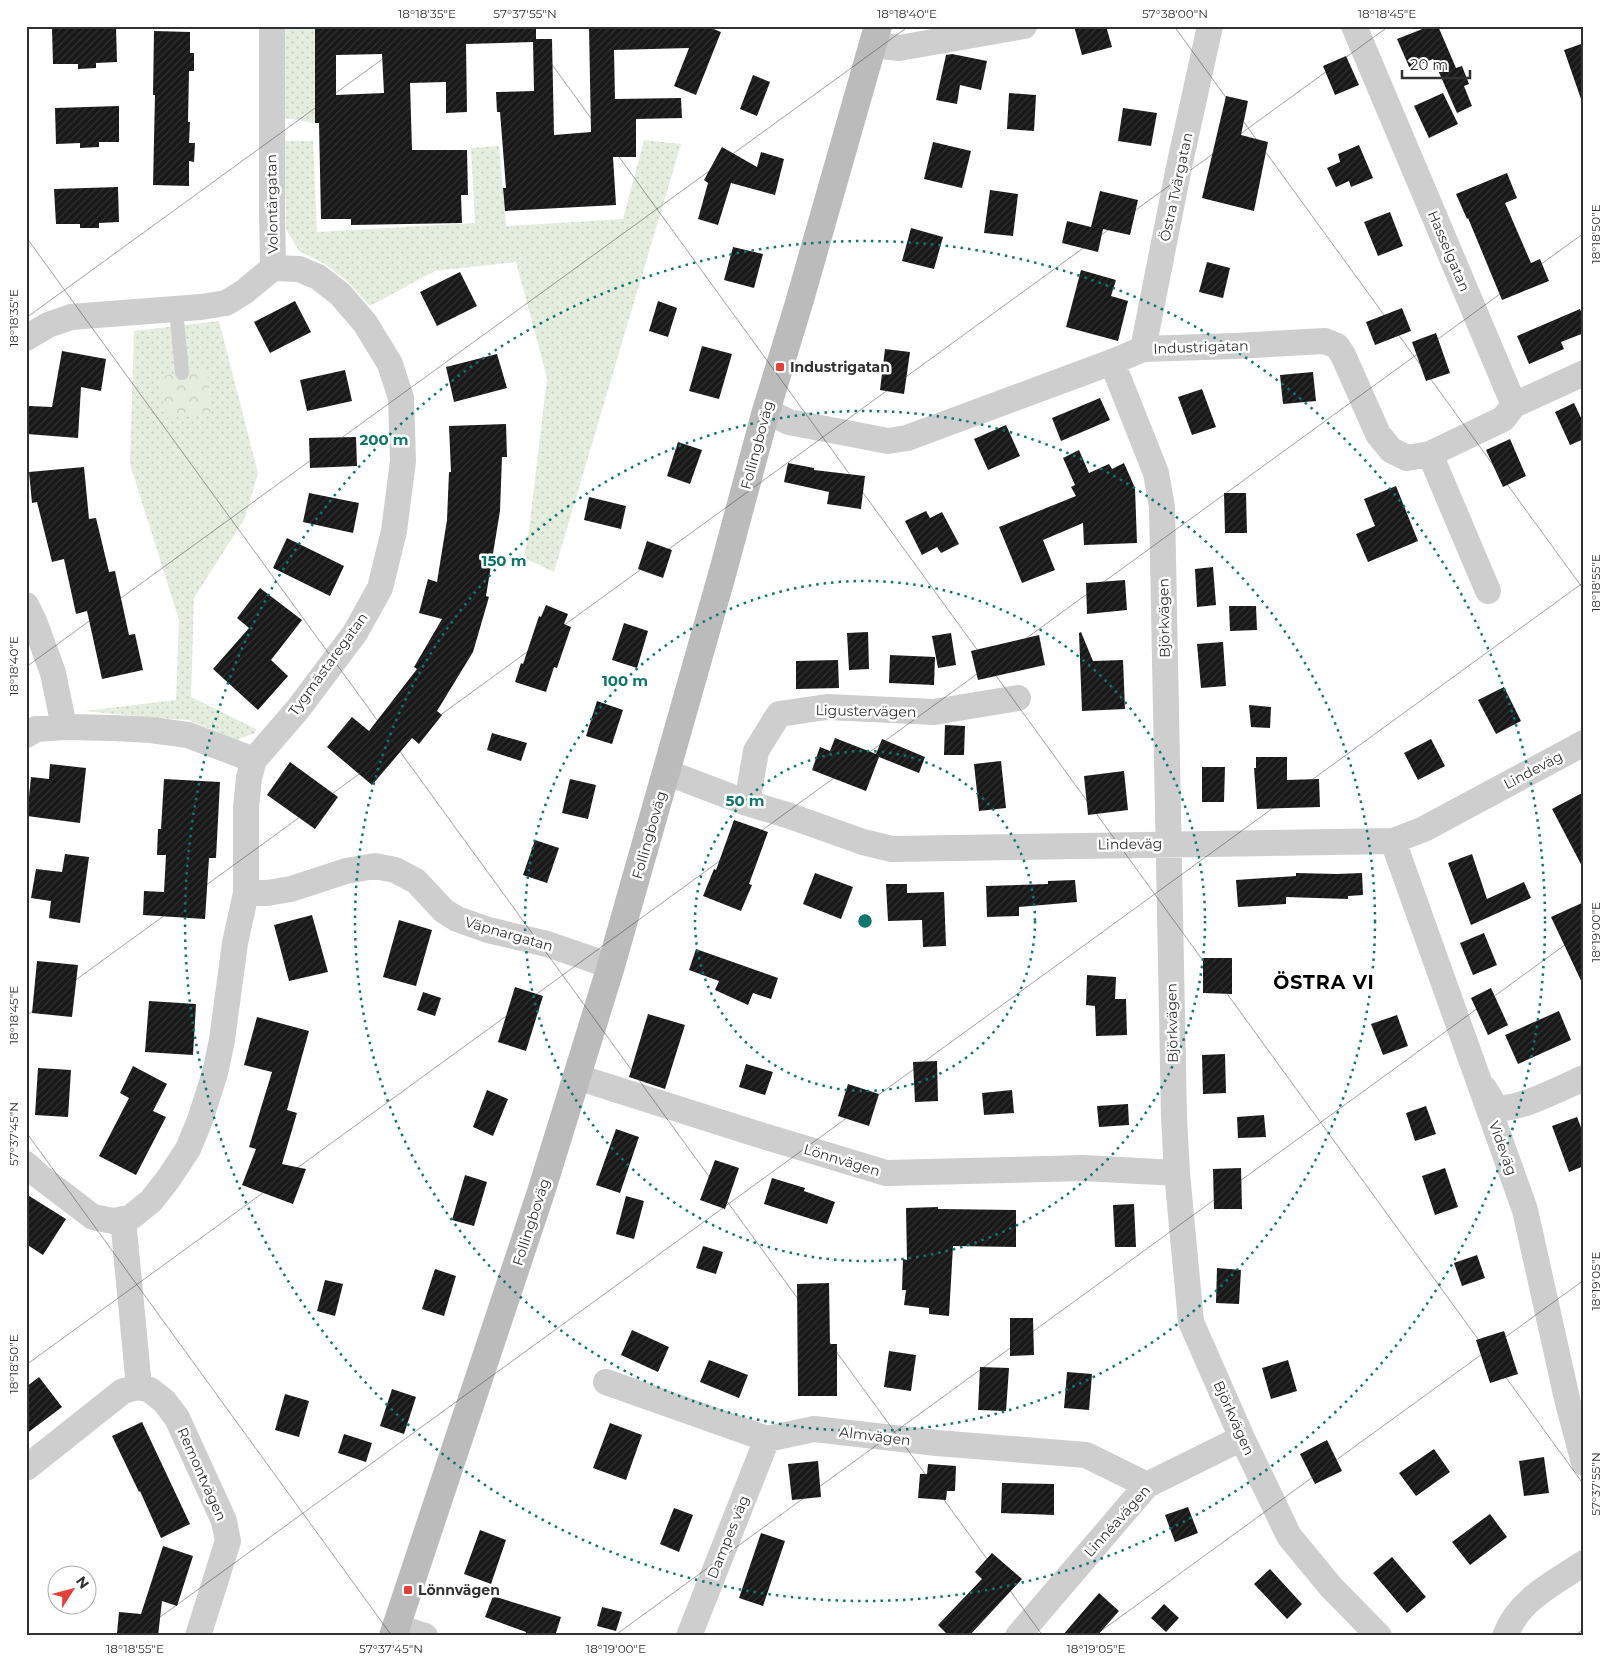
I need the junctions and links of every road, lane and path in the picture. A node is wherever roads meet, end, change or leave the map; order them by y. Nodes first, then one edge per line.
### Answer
1 (272, 26) edge
2 (1024, 26) edge
3 (1210, 26) edge
4 (1354, 26) edge
5 (875, 36) edge
6 (273, 268) junction
7 (176, 310) junction
8 (26, 338) edge
9 (1144, 349) junction
10 (1112, 362) junction
11 (182, 373) dead end
12 (1584, 373) edge
13 (1514, 405) junction
14 (766, 411) junction
15 (1430, 454) junction
16 (1488, 591) dead end
17 (26, 605) edge
18 (1018, 698) dead end
19 (64, 727) junction
20 (26, 734) edge
21 (1584, 743) edge
22 (254, 760) junction
23 (666, 772) junction
24 (747, 803) junction
25 (1393, 841) junction
26 (1169, 843) junction
27 (246, 893) junction
28 (611, 966) junction
29 (577, 1077) junction
30 (1584, 1078) edge
31 (1479, 1081) junction
32 (26, 1164) edge
33 (1176, 1173) junction
34 (123, 1219) junction
35 (606, 1382) dead end
36 (139, 1387) junction
37 (1242, 1438) junction
38 (767, 1439) junction
39 (1584, 1463) edge
40 (26, 1468) edge
41 (1147, 1485) junction
42 (1584, 1563) edge
43 (395, 1631) edge
44 (198, 1636) edge
45 (425, 1636) edge
46 (689, 1636) edge
47 (1018, 1636) edge
48 (1379, 1636) edge
49 (1505, 1636) edge

1 - 6 street, Volontärgatan
2 - 5 street
3 - 9 street, Östra Tvärgatan
4 - 13 street, Hasselgatan
5 - 14 main road, Follingboväg
6 - 7 street, Volontärgatan
6 - 22 street, Tygmästaregatan
7 - 8 street, Volontärgatan
7 - 11 lane
9 - 10 street, Industrigatan
9 - 15 street, Industrigatan
10 - 14 street, Industrigatan
10 - 26 street, Björkvägen
12 - 13 street
13 - 15 street, Industrigatan
14 - 23 main road, Follingboväg
15 - 16 street
17 - 19 street
18 - 24 street, Ligustervägen
19 - 20 street
19 - 22 street
21 - 25 street, Lindeväg
22 - 27 street, Tygmästaregatan
23 - 24 street, Lindeväg
23 - 28 main road, Follingboväg
24 - 26 street, Lindeväg
25 - 26 street, Lindeväg
25 - 31 street, Videväg
26 - 33 street, Björkvägen
27 - 28 street, Väpnargatan
27 - 34 street, Tygmästaregatan
28 - 29 main road, Follingboväg
29 - 33 street, Lönnvägen
29 - 43 main road, Follingboväg
30 - 31 street
31 - 39 street, Videväg
32 - 34 street
33 - 37 street, Björkvägen
34 - 36 street
35 - 38 street
36 - 40 street
36 - 44 street, Remontvägen
37 - 41 street, Linnéavägen
37 - 48 street, Björkvägen
38 - 41 street, Almvägen
38 - 46 street, Dampes väg
41 - 47 street, Linnéavägen
42 - 49 street
43 - 45 street

